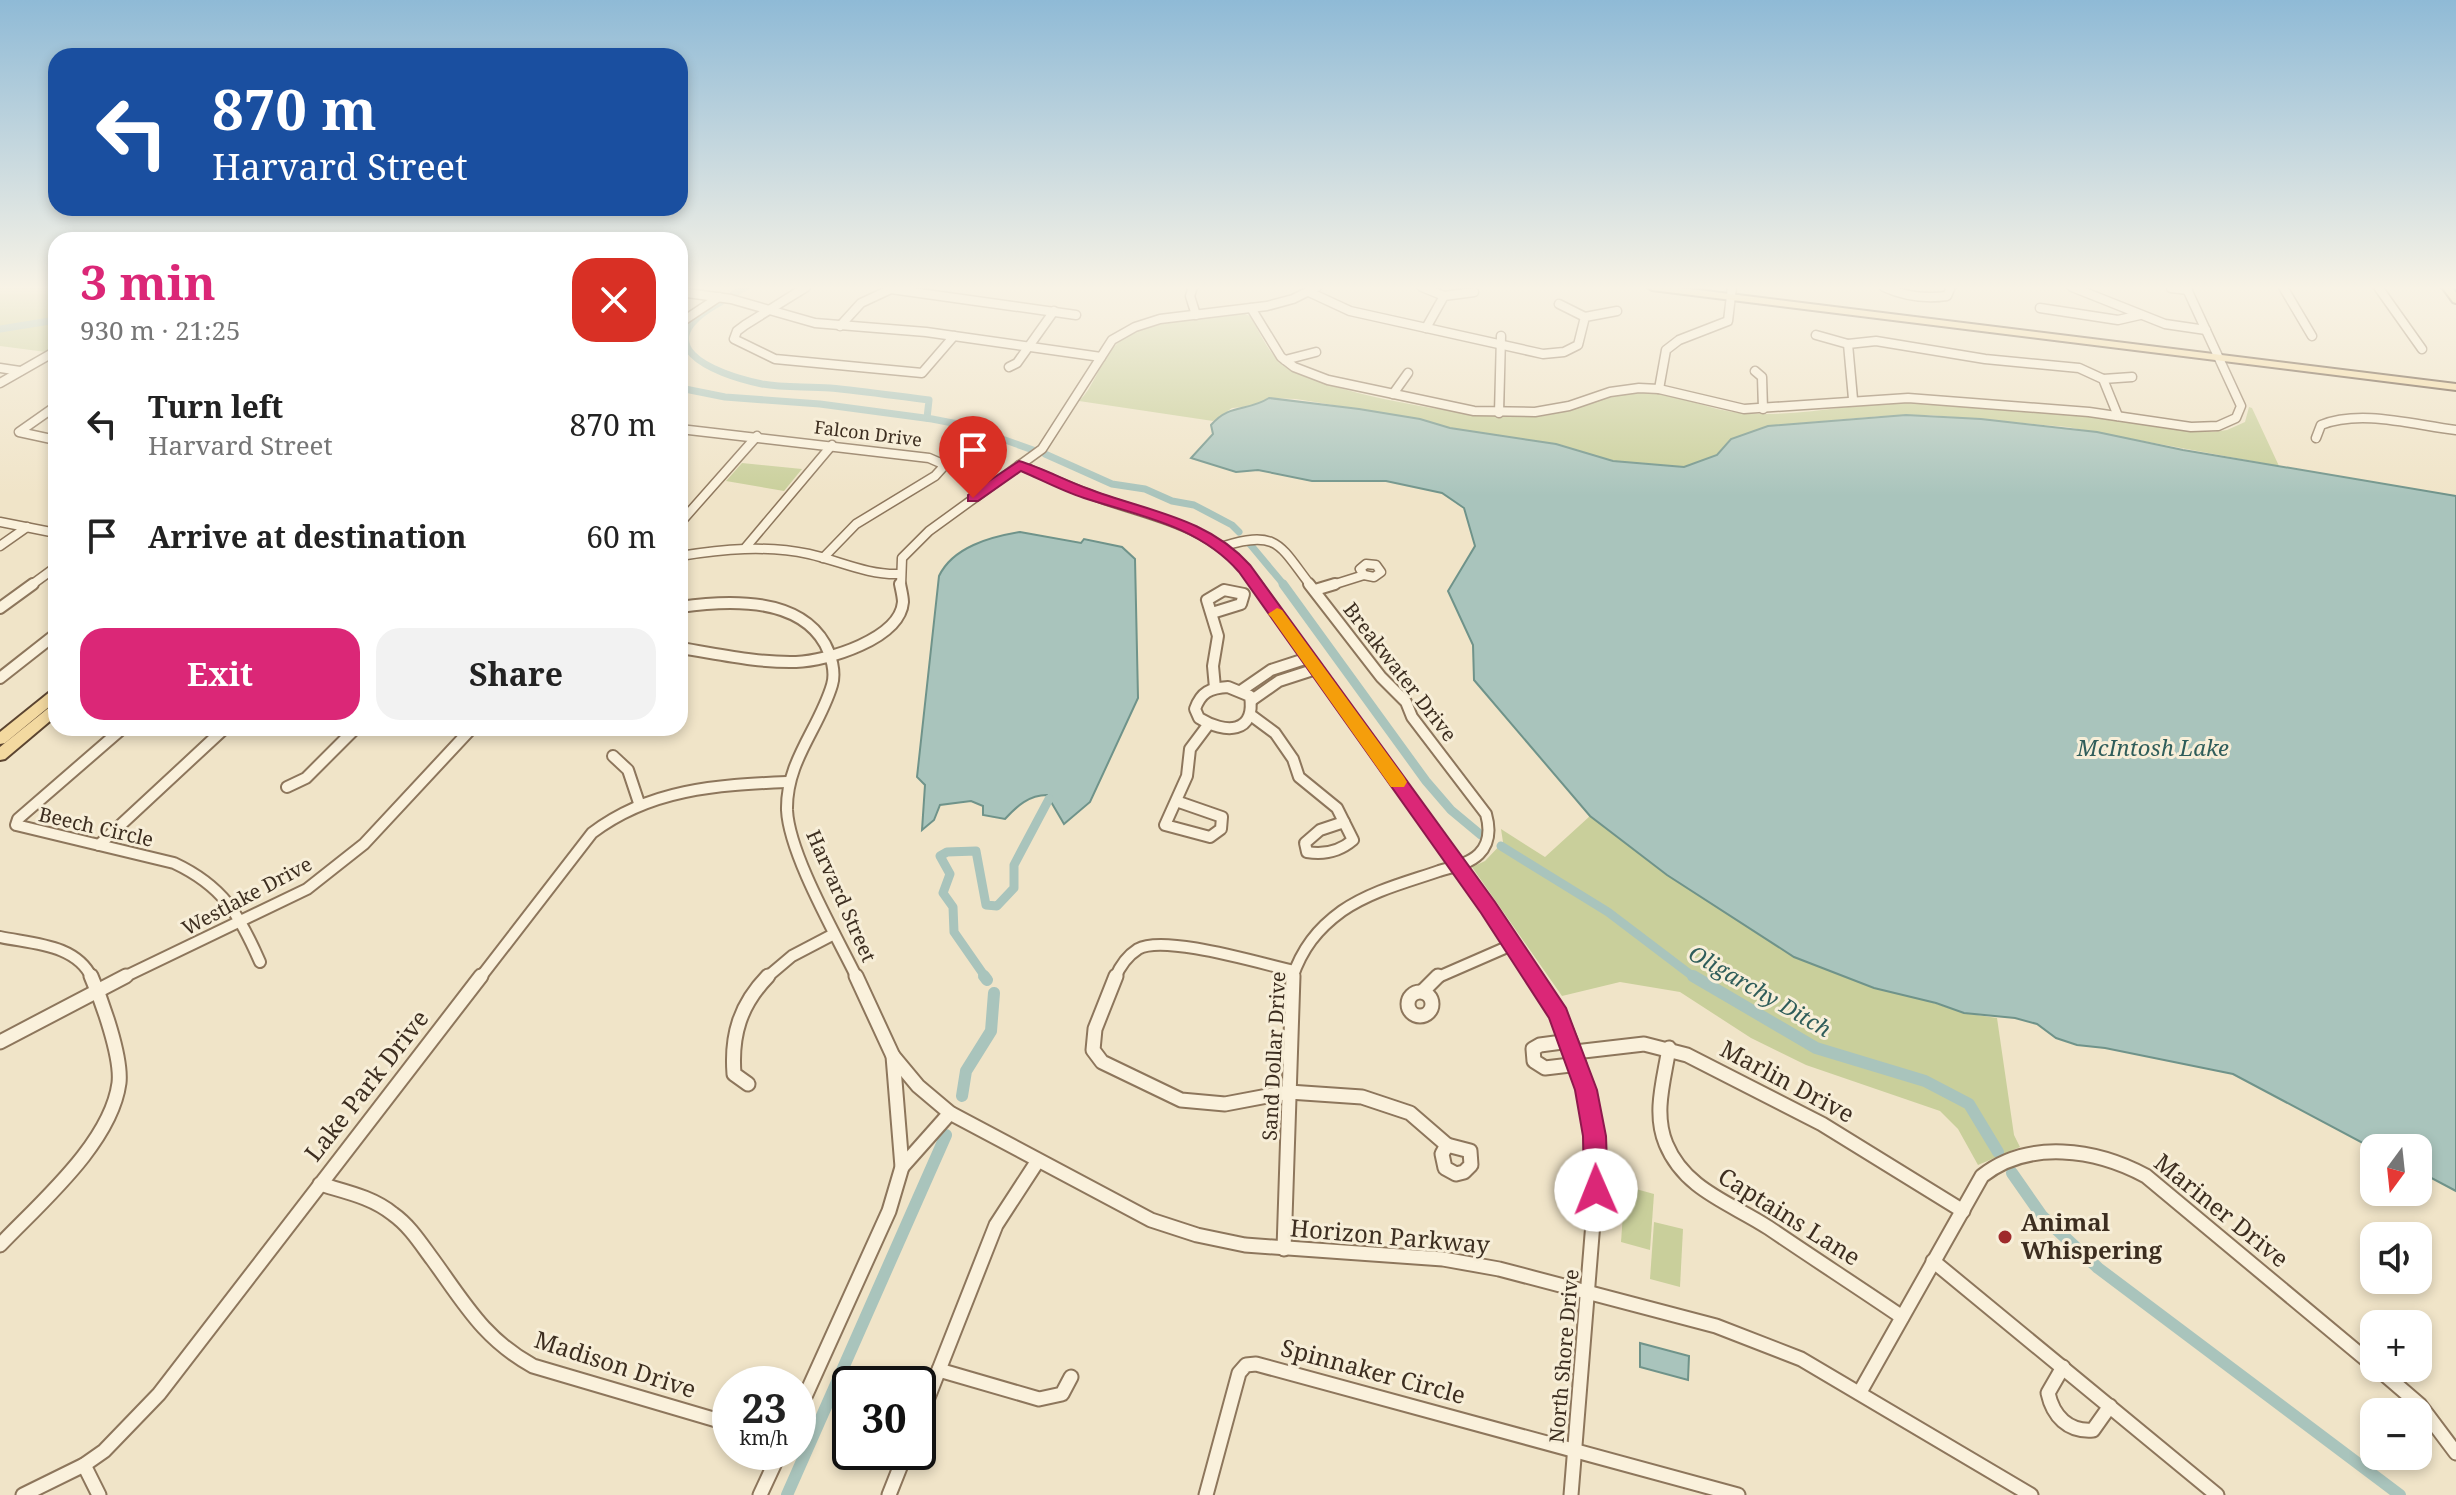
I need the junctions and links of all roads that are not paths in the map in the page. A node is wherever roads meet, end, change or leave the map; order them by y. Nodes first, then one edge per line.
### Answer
1 (46, 357) edge
2 (770, 357) edge
3 (936, 357) edge
4 (1022, 357) edge
5 (1101, 357) edge
6 (1283, 357) edge
7 (1298, 357) edge
8 (1500, 357) edge
9 (1665, 357) edge
10 (1849, 357) edge
11 (1971, 357) edge
12 (2209, 357) edge
13 (2219, 358) junction
14 (1285, 360) junction
15 (1009, 367) dead end
16 (0, 368) edge
17 (20, 371) junction
18 (1755, 371) dead end
19 (1408, 373) dead end
20 (2132, 377) dead end
21 (2103, 379) junction
22 (0, 383) edge
23 (2456, 387) edge
24 (1659, 389) junction
25 (1393, 394) junction
26 (1853, 399) junction
27 (1763, 409) junction
28 (48, 411) edge
29 (1499, 413) junction
30 (2118, 416) junction
31 (2456, 430) edge
32 (688, 431) edge
33 (757, 436) junction
34 (2316, 438) dead end
35 (48, 439) edge
36 (832, 445) junction
37 (1019, 465) junction
38 (688, 514) edge
39 (0, 522) edge
40 (27, 527) junction
41 (48, 531) edge
42 (0, 546) edge
43 (1224, 546) junction
44 (746, 547) junction
45 (688, 555) edge
46 (823, 558) junction
47 (48, 573) edge
48 (899, 574) junction
49 (1364, 575) dead end
50 (1315, 590) junction
51 (688, 606) edge
52 (0, 608) edge
53 (1212, 613) dead end
54 (48, 640) edge
55 (688, 649) edge
56 (831, 655) junction
57 (1312, 664) junction
58 (0, 678) edge
59 (1215, 688) junction
60 (1242, 690) junction
61 (48, 700) edge
62 (1252, 700) junction
63 (48, 716) edge
64 (1252, 716) junction
65 (1208, 725) junction
66 (114, 736) edge
67 (216, 736) edge
68 (348, 736) edge
69 (465, 736) edge
70 (0, 739) edge
71 (0, 755) edge
72 (613, 756) dead end
73 (787, 782) junction
74 (287, 787) dead end
75 (1176, 801) junction
76 (639, 803) junction
77 (1344, 822) dead end
78 (99, 845) junction
79 (1457, 865) junction
80 (243, 921) junction
81 (834, 934) junction
82 (0, 937) edge
83 (1514, 944) junction
84 (260, 962) dead end
85 (1294, 971) junction
86 (1424, 990) dead end
87 (96, 991) junction
88 (0, 1042) edge
89 (1669, 1048) junction
90 (1575, 1052) junction
91 (893, 1056) junction
92 (748, 1084) dead end
93 (1289, 1092) junction
94 (950, 1113) junction
95 (1447, 1145) dead end
96 (1037, 1162) junction
97 (902, 1167) junction
98 (320, 1184) junction
99 (1963, 1211) junction
100 (0, 1245) edge
101 (1284, 1249) junction
102 (1933, 1261) junction
103 (1587, 1291) junction
104 (1902, 1317) junction
105 (2360, 1354) edge
106 (2063, 1367) junction
107 (939, 1370) junction
108 (816, 1372) edge
109 (1071, 1377) dead end
110 (936, 1378) edge
111 (2393, 1382) edge
112 (1860, 1392) junction
113 (2110, 1406) junction
114 (712, 1419) edge
115 (1574, 1452) junction
116 (2456, 1453) edge
117 (84, 1465) junction
118 (772, 1470) edge
119 (899, 1470) edge
120 (23, 1495) edge
121 (99, 1495) edge
122 (760, 1495) edge
123 (889, 1495) edge
124 (1206, 1495) edge
125 (1571, 1495) edge
126 (1738, 1495) edge
127 (2031, 1495) edge
128 (2217, 1495) edge

1 - 17 street
2 - 3 street
4 - 15 street
5 - 37 street
6 - 14 street
7 - 14 street
8 - 29 street
9 - 24 street
10 - 26 street
11 - 21 street
12 - 13 main road
13 - 23 main road
13 - 30 street
14 - 25 street
16 - 17 street
17 - 22 street
18 - 27 street
19 - 25 street
20 - 21 street
21 - 30 street
24 - 27 street
24 - 29 street
25 - 29 street
26 - 27 street
26 - 30 street
28 - 35 street
31 - 34 street
32 - 33 street, Falcon Drive
33 - 36 street, Falcon Drive
33 - 38 street
36 - 44 street
36 - 46 street, Falcon Drive
37 - 43 street, North Shore Drive
37 - 48 street
39 - 40 street
40 - 41 street
40 - 42 street
43 - 50 street, Breakwater Drive
43 - 57 street, North Shore Drive
44 - 45 street
44 - 46 street
46 - 48 street
47 - 52 street
48 - 56 street
49 - 50 street
50 - 79 street, Breakwater Drive
51 - 56 street
53 - 59 street
54 - 58 street
55 - 56 street
56 - 73 street, Harvard Street
57 - 60 street
57 - 62 street
57 - 79 street, North Shore Drive
59 - 60 street
59 - 65 street
60 - 62 street
61 - 70 main road
62 - 64 street
63 - 71 main road
64 - 65 street
64 - 77 street
65 - 75 street
66 - 78 street, Beech Circle
67 - 78 street
68 - 74 street
69 - 80 street, Westlake Drive
72 - 76 street
73 - 76 street, Lake Park Drive
73 - 81 street, Harvard Street
75 - 75 street
76 - 98 street, Lake Park Drive
78 - 80 street, Beech Circle
79 - 83 street, North Shore Drive
79 - 85 street, Sand Dollar Drive
80 - 84 street, Beech Circle
80 - 87 street, Westlake Drive
81 - 91 street, Harvard Street
81 - 92 street
82 - 87 street
83 - 86 street
83 - 90 street, North Shore Drive
85 - 93 street, Sand Dollar Drive
85 - 93 street
87 - 88 street, Westlake Drive
87 - 100 street
89 - 90 street, Marlin Drive
89 - 99 street, Marlin Drive
89 - 104 street, Captains Lane
90 - 103 street, North Shore Drive
91 - 94 street, Horizon Parkway
91 - 97 street, Harvard Street
93 - 95 street
93 - 101 street, Sand Dollar Drive
94 - 96 street, Horizon Parkway
94 - 97 street
96 - 101 street, Horizon Parkway
96 - 107 street
97 - 108 street, Harvard Street
98 - 114 street, Madison Drive
98 - 117 street, Lake Park Drive
99 - 102 street, Mariner Drive
99 - 105 street, Mariner Drive
101 - 103 street, Horizon Parkway
102 - 104 street, Mariner Drive
102 - 106 street
103 - 112 street, Horizon Parkway
103 - 115 street, North Shore Drive
104 - 112 street, Mariner Drive
106 - 113 street
106 - 113 street
107 - 109 street
107 - 110 street
111 - 116 street, Mariner Drive
112 - 127 street, Horizon Parkway
113 - 128 street
115 - 124 street, Spinnaker Circle
115 - 125 street, North Shore Drive
115 - 126 street
117 - 120 street, Lake Park Drive
117 - 121 street
118 - 122 street
119 - 123 street

